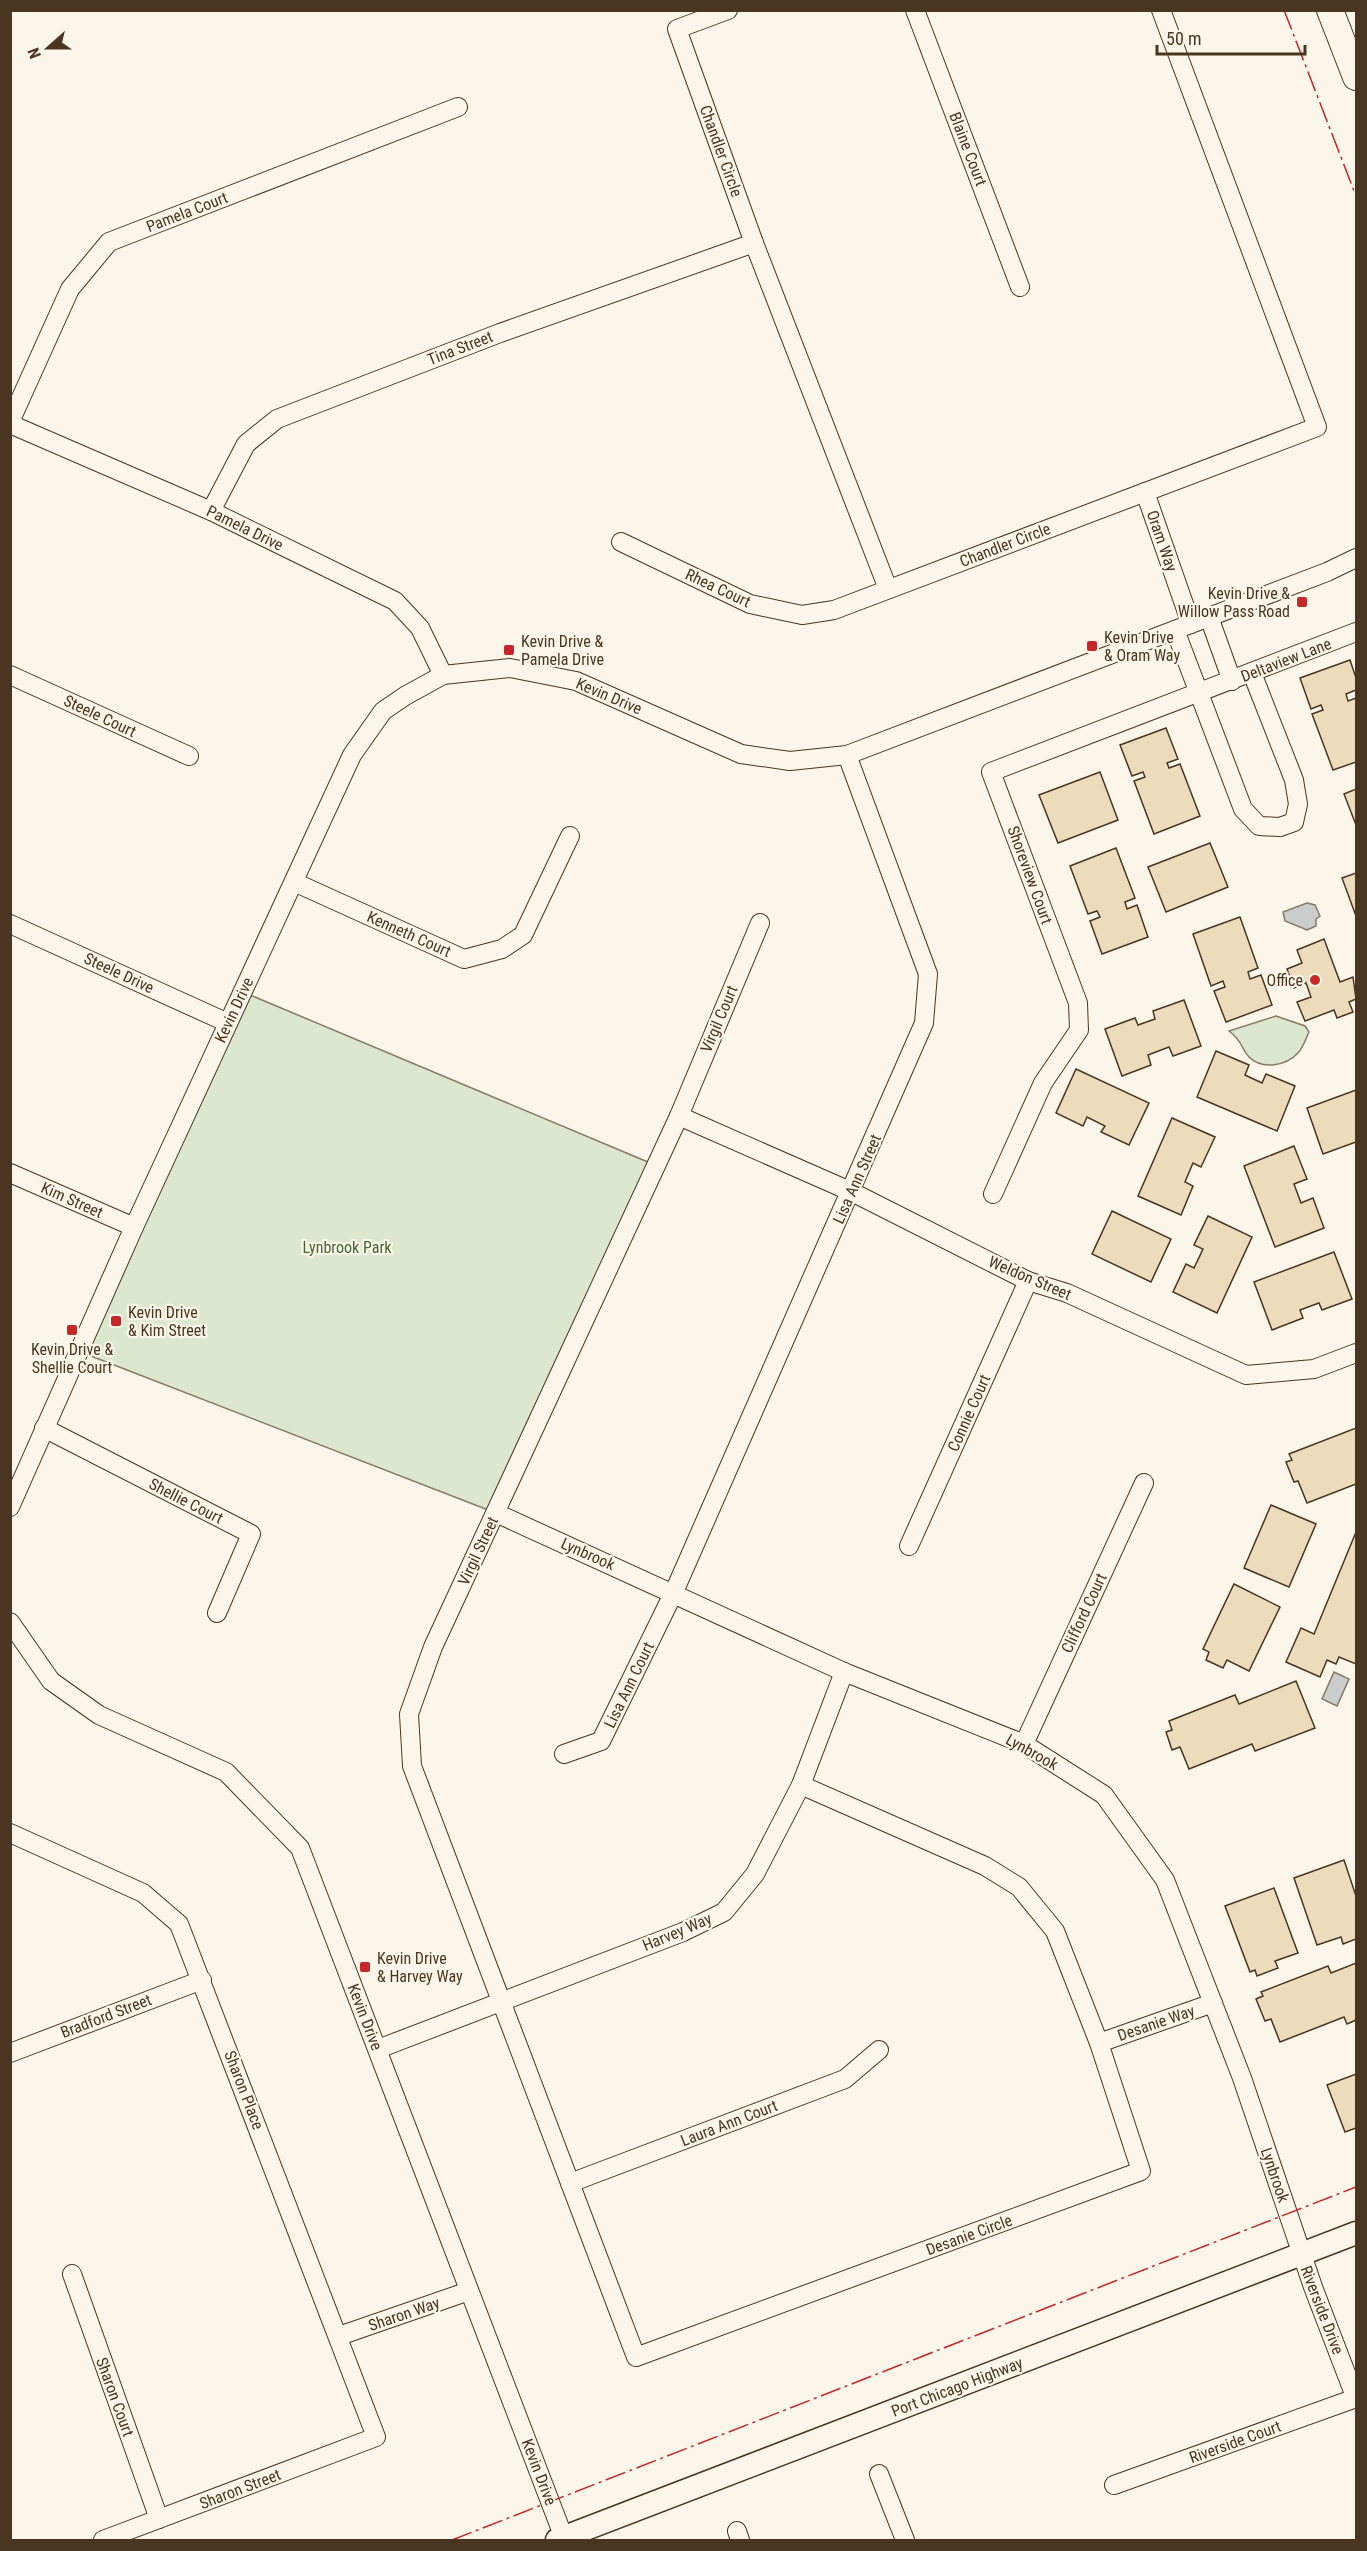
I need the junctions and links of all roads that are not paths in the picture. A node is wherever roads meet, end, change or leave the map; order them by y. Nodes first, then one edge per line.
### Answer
1 (728, 10) edge
2 (915, 10) edge
3 (1161, 10) edge
4 (1330, 10) edge
5 (1356, 77) edge
6 (458, 107) dead end
7 (754, 243) junction
8 (1020, 287) dead end
9 (10, 423) edge
10 (1145, 492) junction
11 (211, 511) junction
12 (621, 542) dead end
13 (1356, 558) edge
14 (888, 589) junction
15 (1209, 617) junction
16 (1183, 627) junction
17 (1356, 632) edge
18 (1252, 673) junction
19 (10, 675) edge
20 (443, 675) junction
21 (1232, 681) junction
22 (1207, 691) junction
23 (847, 755) junction
24 (189, 756) dead end
25 (570, 836) dead end
26 (294, 882) junction
27 (760, 923) dead end
28 (10, 924) edge
29 (228, 1023) junction
30 (679, 1116) junction
31 (10, 1173) edge
32 (852, 1192) junction
33 (993, 1194) dead end
34 (134, 1227) junction
35 (1028, 1281) junction
36 (1356, 1353) edge
37 (44, 1428) junction
38 (1144, 1483) dead end
39 (10, 1507) edge
40 (496, 1513) junction
41 (909, 1546) dead end
42 (674, 1592) junction
43 (217, 1613) dead end
44 (10, 1622) edge
45 (844, 1672) junction
46 (1024, 1744) junction
47 (564, 1754) dead end
48 (801, 1785) junction
49 (10, 1833) edge
50 (202, 1980) junction
51 (501, 2000) junction
52 (1213, 2003) junction
53 (1099, 2043) junction
54 (378, 2049) junction
55 (879, 2050) dead end
56 (10, 2053) edge
57 (570, 2183) junction
58 (1356, 2233) edge
59 (1302, 2254) junction
60 (72, 2274) dead end
61 (469, 2291) junction
62 (339, 2336) junction
63 (1356, 2398) edge
64 (376, 2437) joint
65 (879, 2474) dead end
66 (1114, 2485) dead end
67 (159, 2519) junction
68 (561, 2539) edge
69 (103, 2541) edge
70 (905, 2541) edge

1 - 7 street, Chandler Circle
2 - 8 street, Blaine Court
3 - 10 street, Chandler Circle
4 - 5 main road
6 - 9 street, Pamela Court
7 - 11 street, Tina Street
7 - 14 street, Chandler Circle
9 - 11 street, Pamela Drive
10 - 14 street, Chandler Circle
10 - 16 street, Oram Way
11 - 20 street, Pamela Drive
12 - 14 street, Rhea Court
13 - 15 street, Kevin Drive
15 - 16 street, Kevin Drive
15 - 21 street
16 - 22 street, Oram Way
16 - 23 street, Kevin Drive
17 - 18 street, Deltaview Lane
18 - 21 street, Deltaview Lane
18 - 22 street, Oram Way
19 - 24 street, Steele Court
20 - 23 street, Kevin Drive
20 - 26 street, Kevin Drive
21 - 22 street, Deltaview Lane
22 - 33 street, Shoreview Court
23 - 32 street, Lisa Ann Street
25 - 26 street, Kenneth Court
26 - 29 street, Kevin Drive
27 - 30 street, Virgil Court
28 - 29 street, Steele Drive
29 - 34 street, Kevin Drive
30 - 32 street, Weldon Street
30 - 40 street, Virgil Street
31 - 34 street, Kim Street
32 - 35 street, Weldon Street
32 - 42 street, Lisa Ann Street
34 - 37 street, Kevin Drive
35 - 36 street, Weldon Street
35 - 41 street, Connie Court
37 - 39 street, Kevin Drive
37 - 43 street, Shellie Court
38 - 46 street, Clifford Court
40 - 42 street, Lynbrook
40 - 51 street, Virgil Street
42 - 45 street, Lynbrook
42 - 47 street, Lisa Ann Court
44 - 54 street, Kevin Drive
45 - 46 street, Lynbrook
45 - 48 street, Harvey Way
46 - 52 street, Lynbrook
48 - 51 street, Harvey Way
48 - 53 street, Desanie Circle
49 - 50 street, Sharon Place
50 - 56 street, Bradford Street
50 - 62 street, Sharon Place
51 - 54 street, Harvey Way
51 - 57 street, Desanie Circle
52 - 53 street, Desanie Way
52 - 59 street, Lynbrook
53 - 57 street, Desanie Circle
54 - 61 street, Kevin Drive
55 - 57 street, Laura Ann Court
58 - 59 street, Port Chicago Highway
59 - 63 street, Riverside Drive
59 - 68 street, Port Chicago Highway
60 - 67 street, Sharon Court
61 - 62 street, Sharon Way
61 - 68 street, Kevin Drive
62 - 64 street, Sharon Place
63 - 66 street, Riverside Court
64 - 67 street, Sharon Street
65 - 70 street
67 - 69 street, Sharon Street

